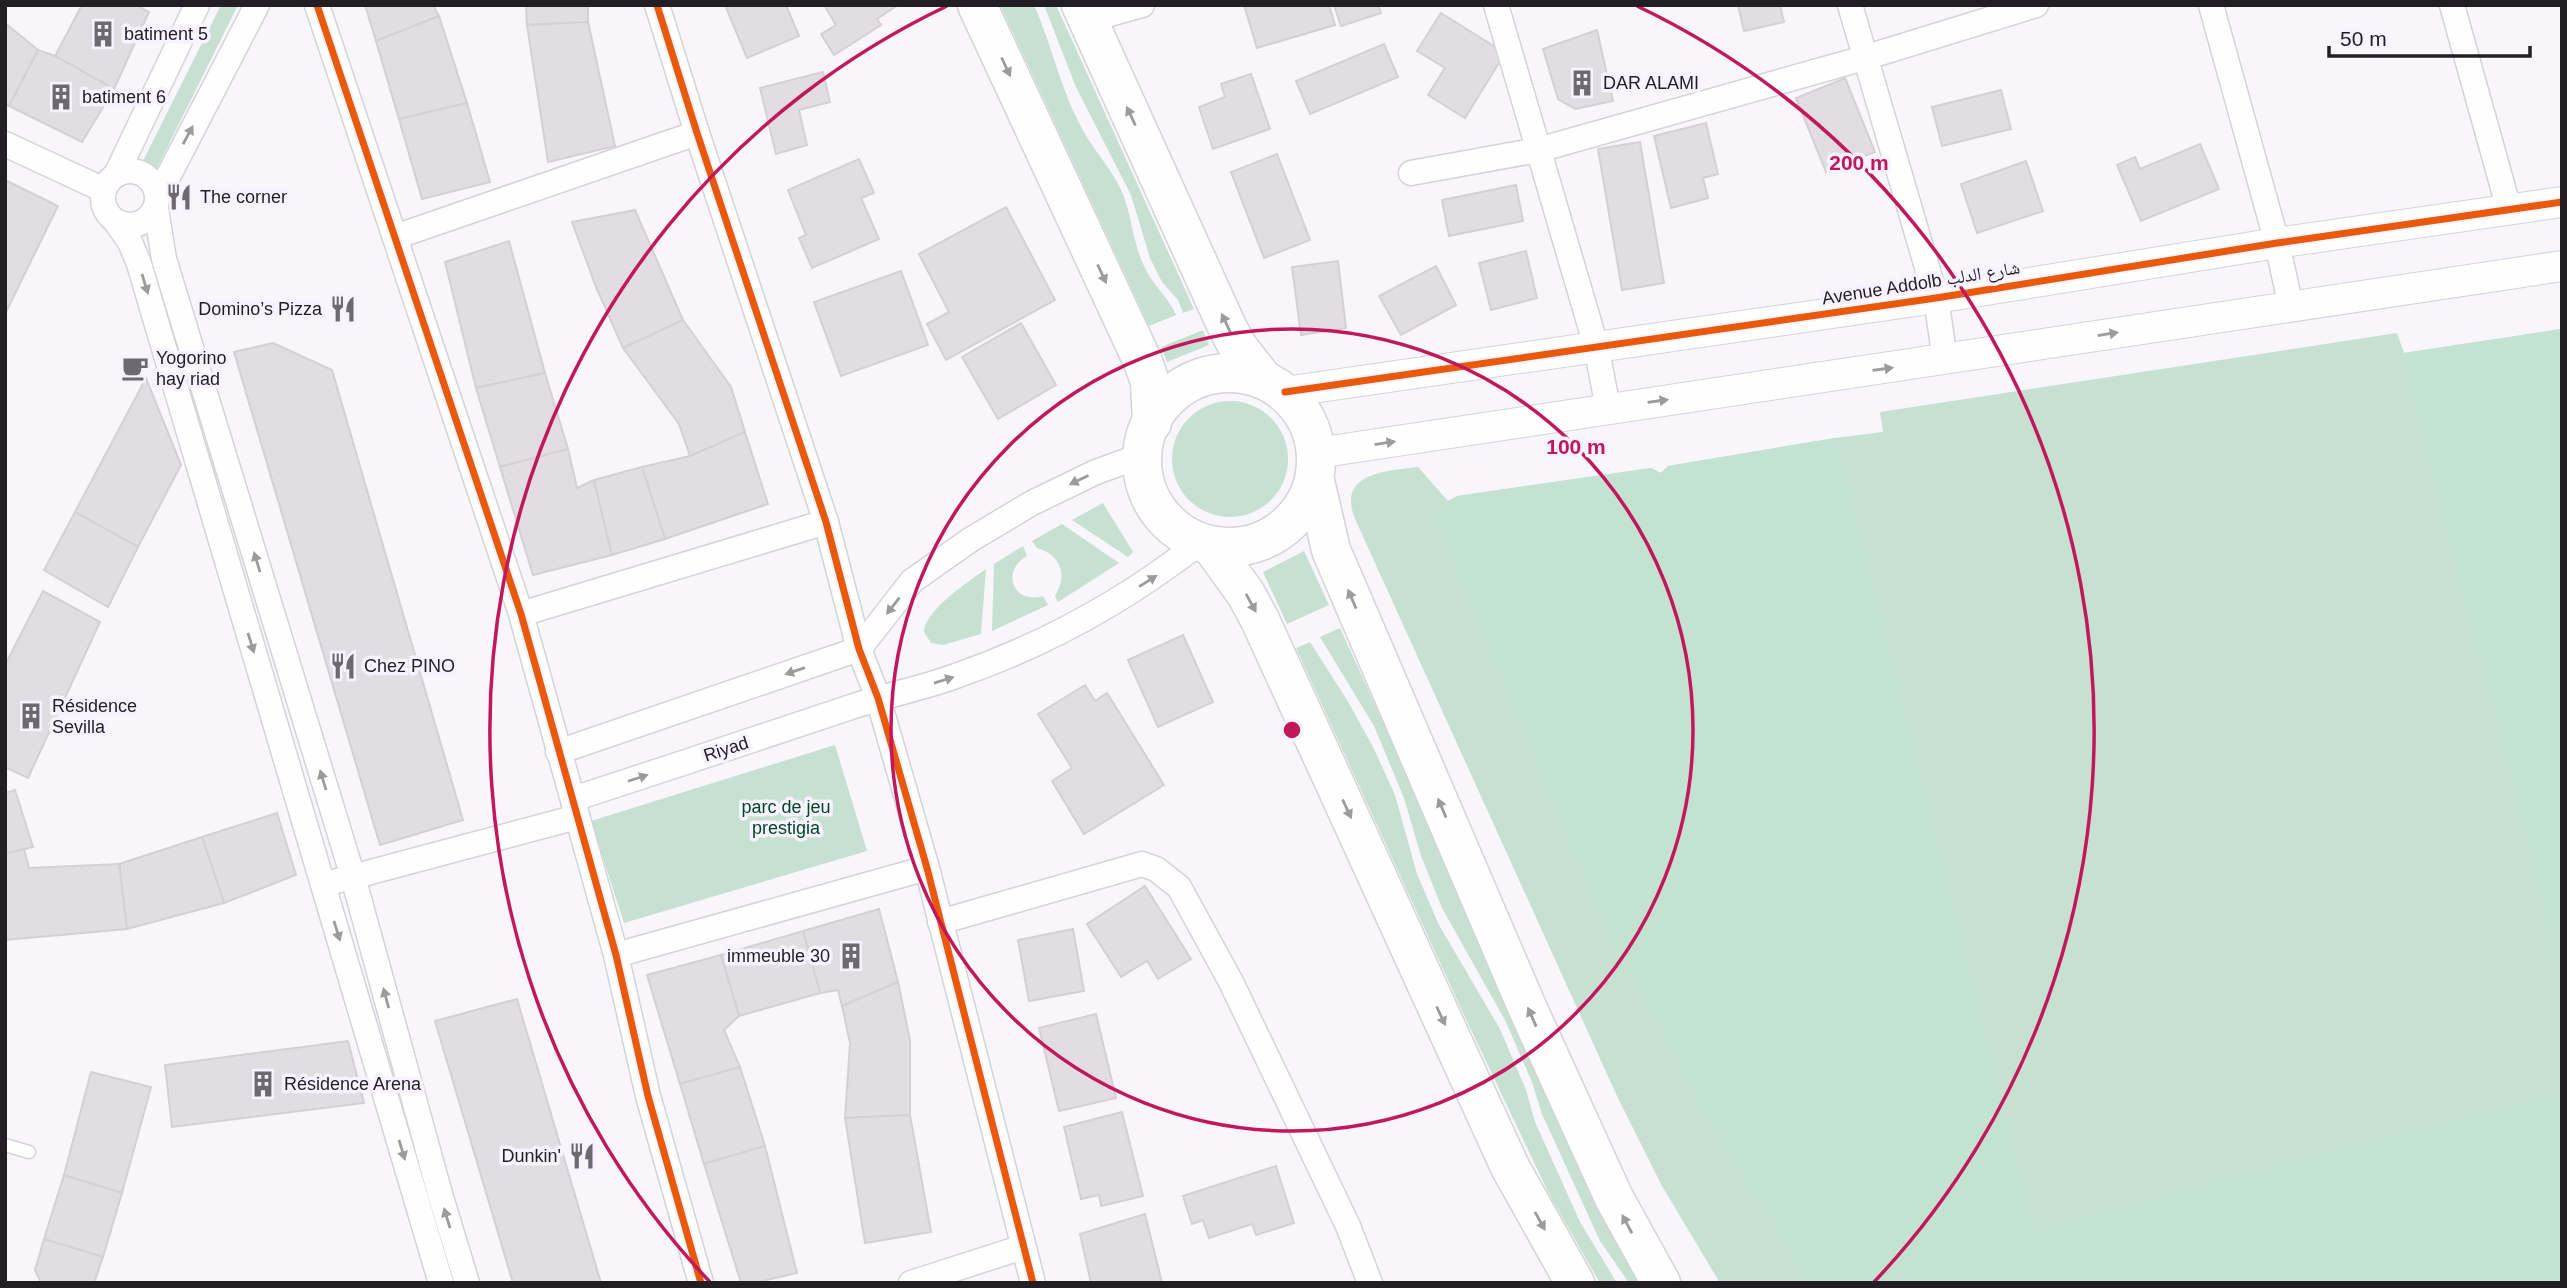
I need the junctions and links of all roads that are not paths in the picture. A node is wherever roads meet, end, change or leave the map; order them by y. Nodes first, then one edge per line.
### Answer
1 (197, 5) edge
2 (257, 5) edge
3 (317, 5) edge
4 (657, 5) edge
5 (978, 5) edge
6 (1142, 5) edge
7 (1496, 5) edge
8 (1850, 5) edge
9 (2036, 5) edge
10 (2211, 5) edge
11 (2452, 5) edge
12 (1084, 13) edge
13 (1864, 58) junction
14 (696, 133) junction
15 (5, 144) edge
16 (1538, 150) junction
17 (1411, 173) dead end
18 (110, 182) junction
19 (157, 202) junction
20 (2562, 202) edge
21 (2509, 209) junction
22 (116, 222) junction
23 (395, 237) junction
24 (2277, 243) junction
25 (2562, 266) edge
26 (1936, 298) junction
27 (2291, 307) junction
28 (1596, 346) junction
29 (1945, 360) junction
30 (1274, 386) junction
31 (1608, 408) junction
32 (1147, 439) junction
33 (1316, 467) junction
34 (826, 522) junction
35 (1205, 545) junction
36 (521, 614) junction
37 (859, 649) junction
38 (878, 698) junction
39 (558, 752) junction
40 (575, 808) junction
41 (928, 868) junction
42 (353, 877) junction
43 (323, 885) junction
44 (940, 922) junction
45 (617, 956) junction
46 (5, 1145) edge
47 (29, 1152) dead end
48 (1023, 1247) junction
49 (441, 1283) edge
50 (467, 1283) edge
51 (701, 1283) edge
52 (911, 1283) edge
53 (1033, 1283) edge
54 (1370, 1283) edge
55 (1575, 1283) edge
56 (1661, 1283) edge

1 - 18 street
19 -> 2 street
3 - 23 street
4 - 14 street
5 -> 32 main road
6 - 12 street
7 - 16 street
8 - 13 street
9 - 13 street
10 - 24 street
11 - 21 street
30 -> 12 main road
13 - 16 street
13 - 26 street
14 - 23 street
14 - 34 street
15 - 18 street
16 - 17 street
16 - 28 street
18 - 19 street
18 - 22 street
19 - 22 street
42 -> 19 street
20 - 21 street, Avenue Addolb شارع الدلب
21 - 24 street, Avenue Addolb شارع الدلب
22 -> 43 street
23 - 36 street
24 - 26 street, Avenue Addolb شارع الدلب
24 - 27 street
25 - 27 street
26 - 28 street, Avenue Addolb شارع الدلب
26 - 29 street
29 -> 27 street
28 - 30 street, Avenue Addolb شارع الدلب
28 - 31 street
31 -> 29 street
30 - 32 main road
30 - 33 main road
33 -> 31 street
32 - 35 main road
32 -> 37 street
33 - 35 main road
56 -> 33 main road
34 - 36 street
34 - 37 street
38 -> 35 street
35 -> 55 main road
36 - 39 street
37 - 38 street
37 -> 39 street
40 -> 38 street, Riyad
38 - 41 street
39 - 40 street
40 - 42 street, Riyad
40 - 45 street
41 - 44 street
41 - 45 street
42 - 43 street, Riyad
50 -> 42 street
43 -> 49 street
44 - 48 street
44 - 54 street
45 - 51 street
46 - 47 lane
48 - 52 street
48 - 53 street

